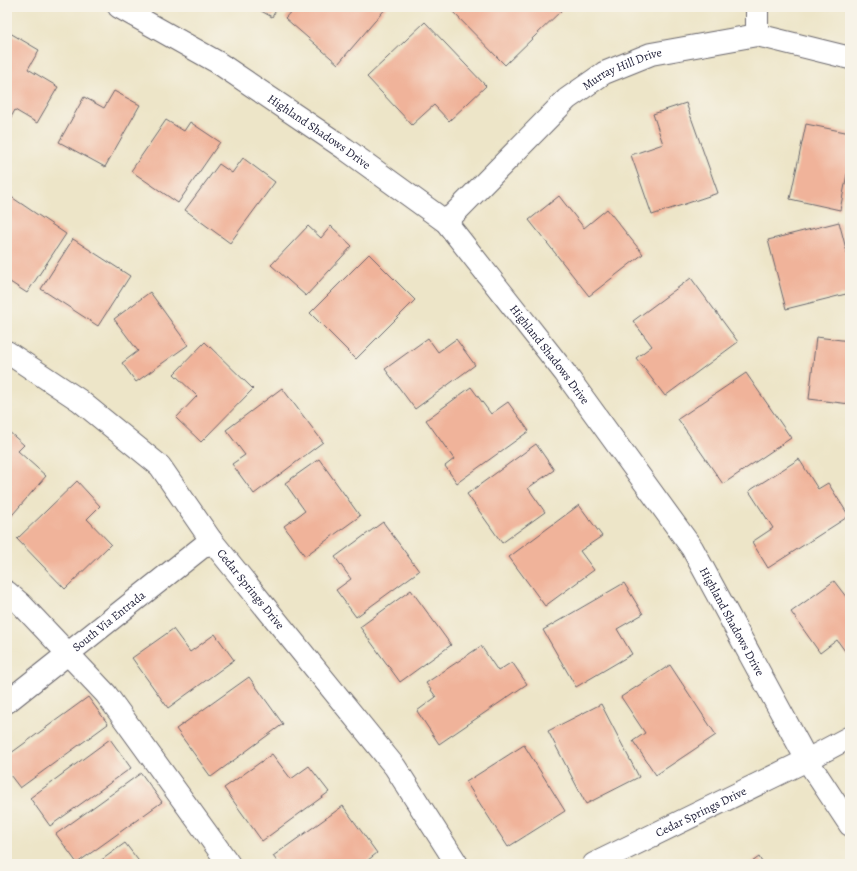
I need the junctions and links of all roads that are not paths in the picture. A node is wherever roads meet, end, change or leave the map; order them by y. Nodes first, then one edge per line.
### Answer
1 (119, 7) edge
2 (757, 7) edge
3 (757, 36) junction
4 (850, 58) edge
5 (446, 222) junction
6 (7, 352) edge
7 (211, 540) junction
8 (7, 592) edge
9 (67, 654) junction
10 (7, 702) edge
11 (850, 737) edge
12 (808, 760) junction
13 (850, 825) edge
14 (229, 864) edge
15 (457, 864) edge
16 (594, 864) edge

1 - 5 street, Highland Shadows Drive
2 - 3 street
3 - 4 street, Murray Hill Drive
3 - 5 street, Murray Hill Drive
5 - 12 street, Highland Shadows Drive
6 - 7 street, Cedar Springs Drive
7 - 9 street, South Via Entrada
7 - 15 street, Cedar Springs Drive
8 - 9 street
9 - 10 street, South Via Entrada
9 - 14 street
11 - 12 street, Cedar Springs Drive
12 - 13 street, Highland Shadows Drive
12 - 16 street, Cedar Springs Drive

